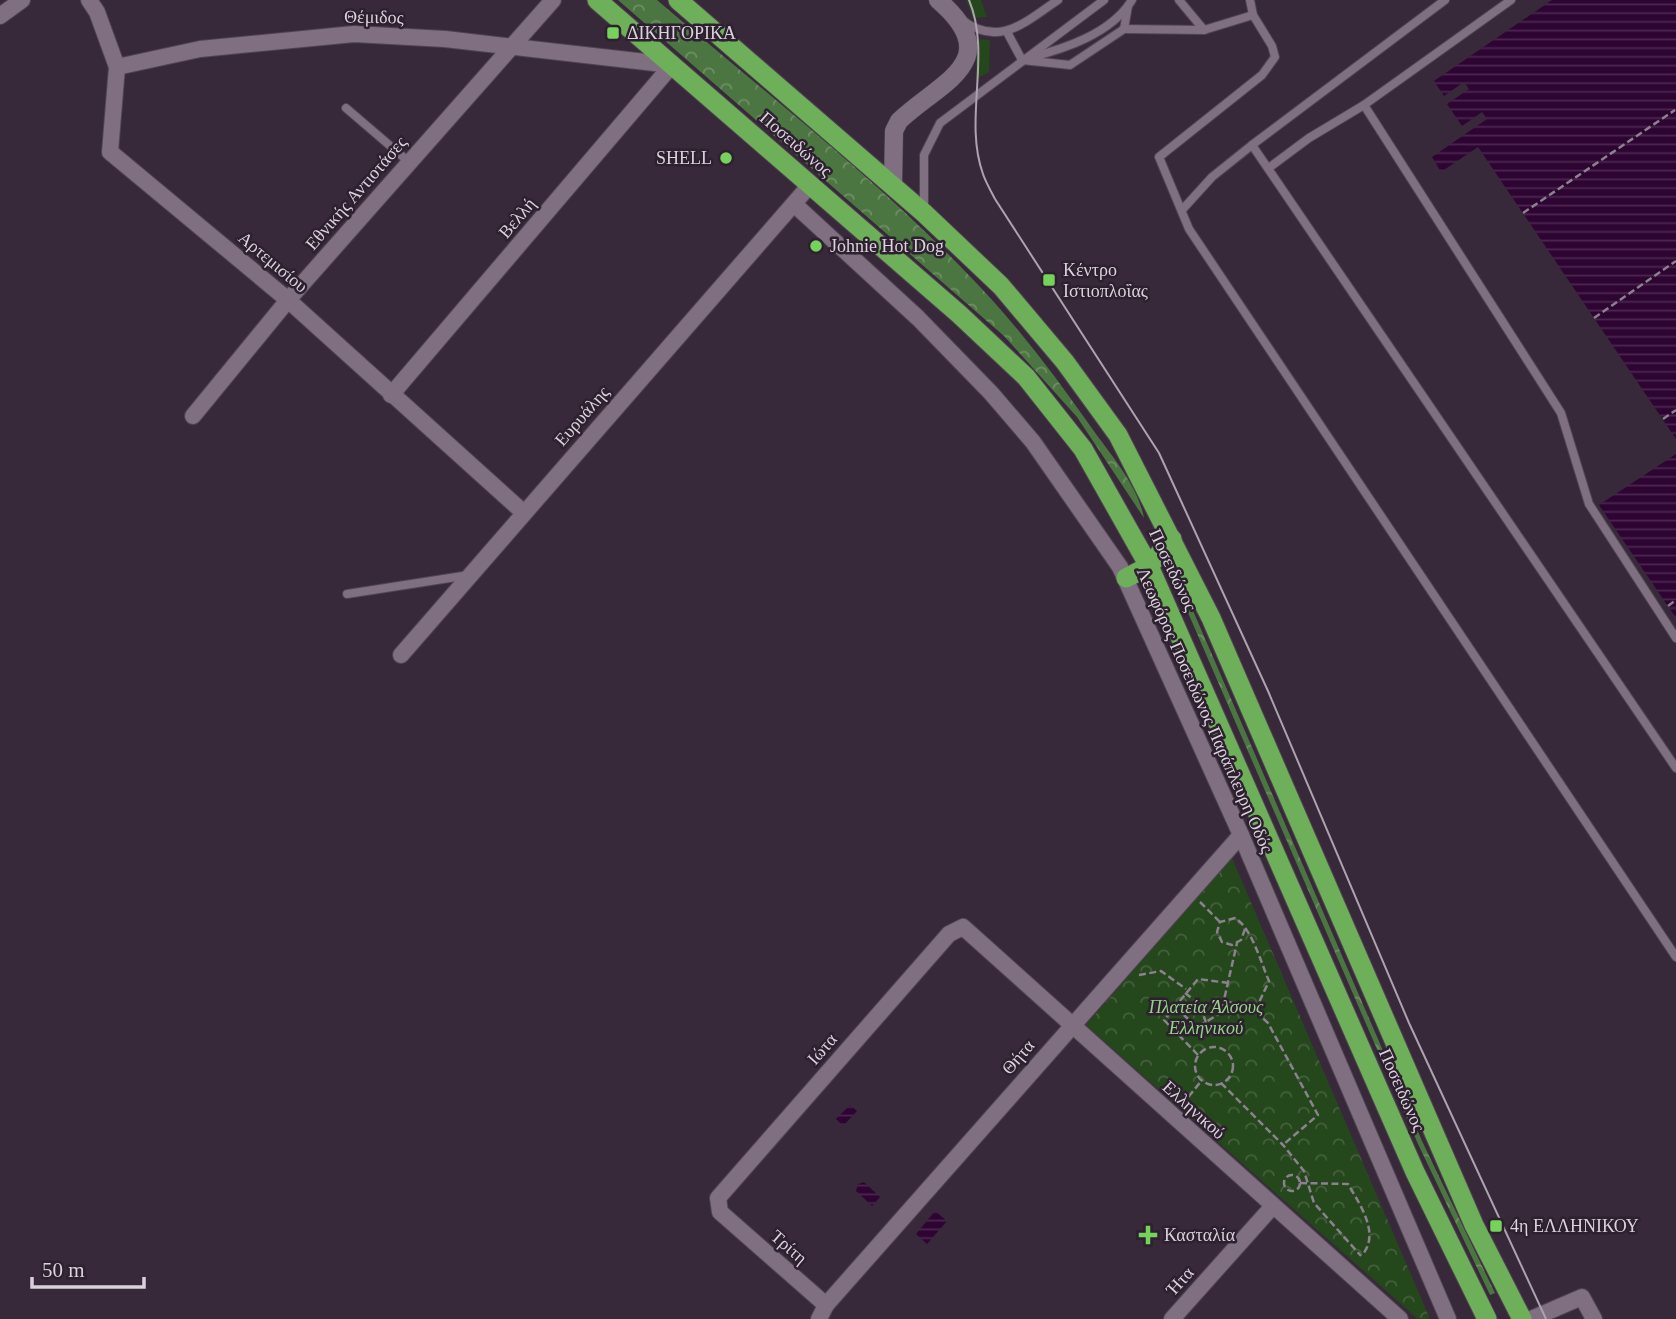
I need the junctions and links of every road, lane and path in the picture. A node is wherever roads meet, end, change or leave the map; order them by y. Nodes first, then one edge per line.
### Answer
1 (22, 0) edge
2 (89, 0) edge
3 (553, 0) edge
4 (597, 0) edge
5 (678, 0) edge
6 (938, 0) edge
7 (1058, 0) edge
8 (1104, 0) edge
9 (1179, 0) edge
10 (1250, 0) edge
11 (1445, 0) edge
12 (1511, 0) edge
13 (1130, 3) edge
14 (955, 15) junction
15 (1253, 15) junction
16 (0, 16) edge
17 (1124, 29) junction
18 (1204, 30) junction
19 (1007, 32) junction
20 (509, 48) junction
21 (1022, 60) junction
22 (673, 65) junction
23 (117, 67) junction
24 (1364, 105) junction
25 (346, 108) dead end
26 (1675, 110) edge
27 (1252, 145) junction
28 (409, 162) junction
29 (1270, 167) junction
30 (810, 185) junction
31 (892, 187) junction
32 (794, 204) junction
33 (1182, 210) junction
34 (924, 213) junction
35 (1523, 214) dead end
36 (1676, 261) edge
37 (288, 300) junction
38 (1594, 318) dead end
39 (391, 395) junction
40 (1676, 410) edge
41 (192, 416) dead end
42 (1663, 419) dead end
43 (524, 513) junction
44 (1172, 538) junction
45 (1149, 566) junction
46 (470, 575) junction
47 (1126, 579) junction
48 (347, 594) dead end
49 (1676, 600) edge
50 (1668, 606) dead end
51 (1676, 638) edge
52 (401, 655) dead end
53 (1676, 768) edge
54 (1241, 835) junction
55 (1190, 892) junction
56 (1220, 922) junction
57 (963, 927) joint
58 (1245, 929) junction
59 (1237, 943) junction
60 (1676, 957) edge
61 (1125, 966) junction
62 (1229, 983) junction
63 (1186, 991) junction
64 (1226, 1001) junction
65 (1175, 1007) junction
66 (1255, 1011) junction
67 (1072, 1024) junction
68 (1206, 1024) junction
69 (1198, 1055) junction
70 (1202, 1080) junction
71 (1222, 1083) junction
72 (1172, 1117) junction
73 (1283, 1145) junction
74 (1300, 1183) junction
75 (1308, 1183) junction
76 (717, 1204) joint
77 (1273, 1206) junction
78 (1361, 1256) junction
79 (1346, 1272) junction
80 (822, 1312) edge
81 (1172, 1319) edge
82 (1400, 1319) edge
83 (1448, 1319) edge
84 (1487, 1319) edge
85 (1522, 1319) edge
86 (1531, 1319) edge
87 (1594, 1319) edge

1 - 16 street
2 - 23 street, Αρτεμισίου
3 - 20 street, Εθνικής Αντιοτάσες
4 - 22 highway, Ποσειδώνος
5 - 31 highway, Ποσειδώνος
6 - 14 street
7 - 19 lane
8 - 21 lane
9 - 18 lane
10 - 15 lane
11 - 27 lane
12 - 24 lane
13 - 17 lane
13 - 21 lane
14 - 19 lane
14 - 31 street
15 - 18 lane
15 - 33 lane
17 - 18 lane
17 - 21 lane
19 - 21 lane
20 - 22 street, Θέμιδος
20 - 23 street, Θέμιδος
20 - 28 street, Εθνικής Αντιοτάσες
21 - 34 lane
22 - 30 highway, Ποσειδώνος
22 - 39 street, Βελλή
23 - 37 street, Αρτεμισίου
24 - 29 lane
24 - 51 lane
25 - 28 lane
26 - 35 path
27 - 29 lane
27 - 33 lane
28 - 37 street, Εθνικής Αντιοτάσες
29 - 53 lane
30 - 32 street, Ευρυάλης
30 - 45 highway, Ποσειδώνος
31 - 34 highway, Ποσειδώνος
32 - 43 street, Ευρυάλης
32 - 47 street, Λεωφόρος Ποσειδώνος Παράπλευρη Οδός
33 - 60 lane
34 - 44 highway, Ποσειδώνος
36 - 38 path
37 - 39 street, Αρτεμισίου
37 - 41 street, Εθνικής Αντιοτάσες
39 - 43 street, Αρτεμισίου
40 - 42 path
43 - 46 street, Ευρυάλης
44 - 45 highway
44 - 85 highway, Ποσειδώνος
45 - 47 highway
45 - 84 highway, Ποσειδώνος
46 - 48 lane
46 - 52 street, Ευρυάλης
47 - 54 street, Λεωφόρος Ποσειδώνος Παράπλευρη Οδός
49 - 50 path
54 - 55 street, Θήτα
54 - 83 street, Λεωφόρος Ποσειδώνος Παράπλευρη Οδός
55 - 56 path
55 - 61 street, Θήτα
56 - 58 path
56 - 59 path
57 - 67 street, Ελληνικού
57 - 76 street, Ιώτα
58 - 59 path
58 - 66 path
59 - 62 path
61 - 63 path
61 - 67 street, Θήτα
62 - 63 path
62 - 64 path
63 - 65 path
63 - 68 path
64 - 66 path
64 - 68 path
65 - 68 path
65 - 69 path
66 - 73 path
67 - 72 street, Ελληνικού
67 - 80 street, Θήτα
69 - 70 path
69 - 71 path
70 - 71 path
70 - 72 path
71 - 73 path
72 - 77 street, Ελληνικού
73 - 75 path
74 - 74 path
74 - 75 path
75 - 78 path
75 - 78 path
76 - 80 street, Τρίτη
77 - 79 street, Ελληνικού
77 - 81 street, Ήτα
78 - 79 path
79 - 82 street, Ελληνικού
86 - 87 street

